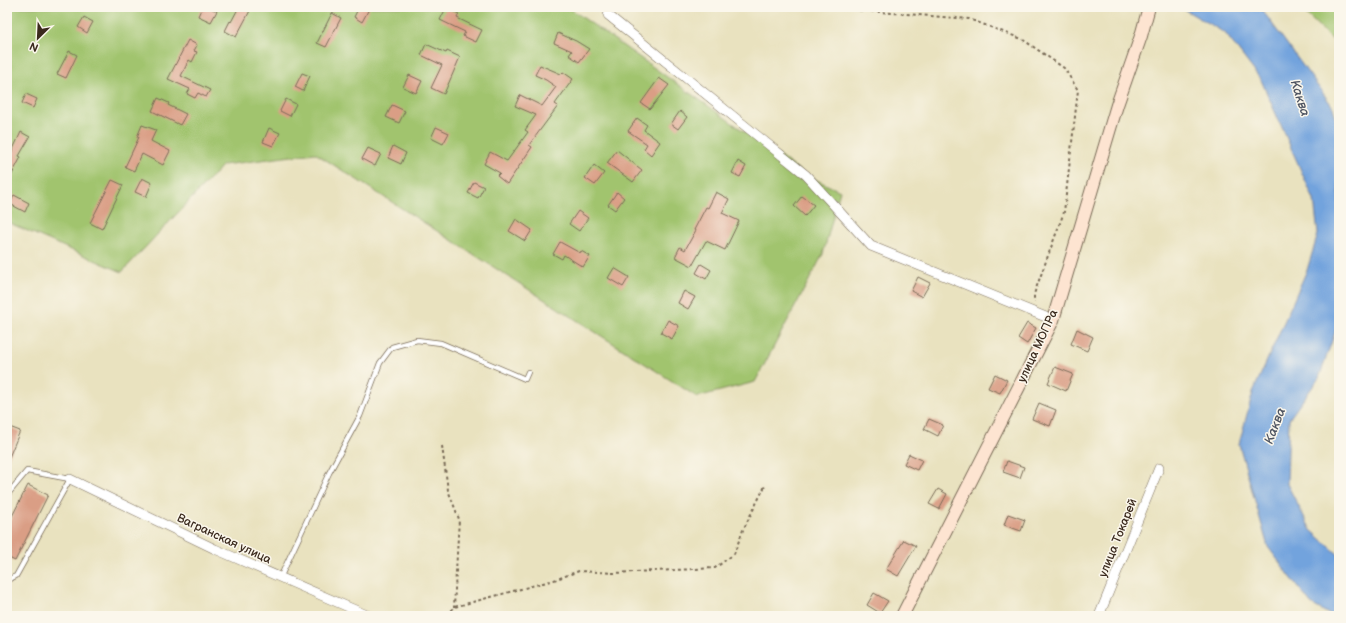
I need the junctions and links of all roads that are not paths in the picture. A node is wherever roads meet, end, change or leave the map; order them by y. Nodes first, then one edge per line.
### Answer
1 (1149, 7) edge
2 (608, 15) dead end
3 (1053, 320) junction
4 (528, 372) dead end
5 (1159, 468) dead end
6 (70, 479) junction
7 (7, 495) edge
8 (280, 578) junction
9 (7, 580) edge
10 (369, 616) edge
11 (902, 616) edge
12 (1099, 616) edge

1 - 3 main road, улица МОПРа
2 - 3 street
3 - 11 main road, улица МОПРа
4 - 8 lane
5 - 12 street, улица Токарей
6 - 7 lane
6 - 8 street, Вагранская улица
6 - 9 lane
8 - 10 street, Вагранская улица

